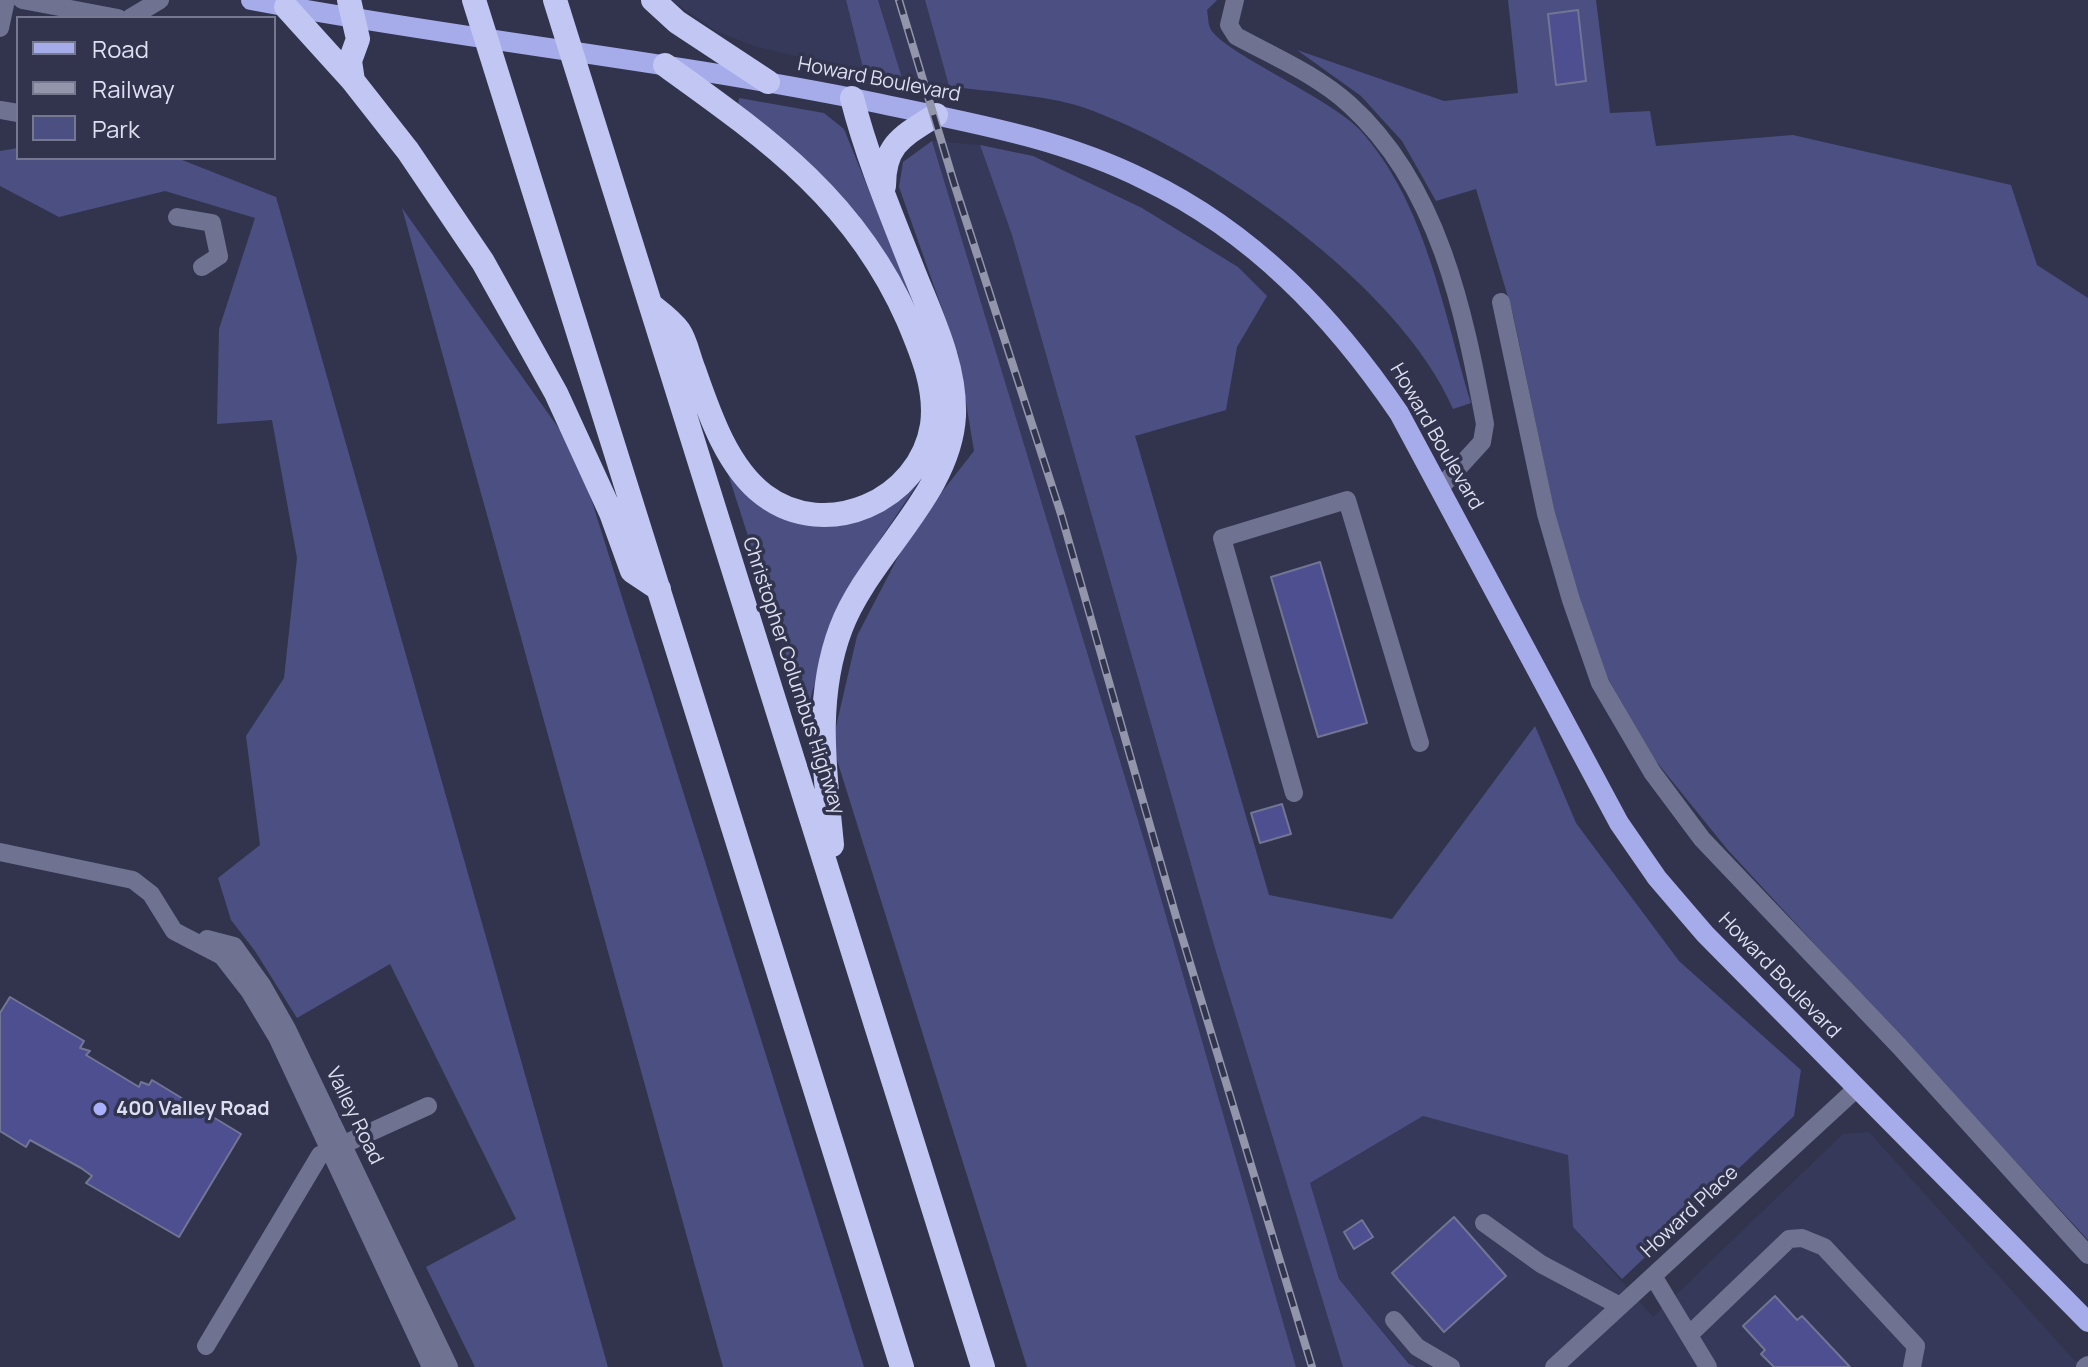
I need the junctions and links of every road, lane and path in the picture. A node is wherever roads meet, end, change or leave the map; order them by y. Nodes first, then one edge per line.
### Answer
1 (6, 0) edge
2 (22, 0) edge
3 (160, 0) edge
4 (251, 0) edge
5 (474, 0) edge
6 (653, 0) edge
7 (1235, 0) edge
8 (286, 7) junction
9 (352, 9) edge
10 (558, 11) edge
11 (107, 16) edge
12 (133, 16) edge
13 (0, 28) edge
14 (665, 65) junction
15 (353, 81) junction
16 (768, 82) junction
17 (852, 98) junction
18 (936, 115) junction
19 (884, 196) junction
20 (177, 217) dead end
21 (202, 267) dead end
22 (1501, 302) dead end
23 (650, 304) junction
24 (1440, 488) junction
25 (659, 589) junction
26 (1420, 743) dead end
27 (1294, 793) dead end
28 (0, 852) edge
29 (837, 894) junction
30 (1856, 1089) junction
31 (428, 1106) dead end
32 (336, 1145) junction
33 (1484, 1223) dead end
34 (2088, 1255) edge
35 (1653, 1276) junction
36 (1620, 1306) junction
37 (1394, 1320) dead end
38 (2088, 1322) edge
39 (1689, 1335) junction
40 (206, 1346) dead end
41 (431, 1367) edge
42 (449, 1367) edge
43 (902, 1367) edge
44 (983, 1367) edge
45 (1451, 1367) edge
46 (1554, 1367) edge
47 (1708, 1367) edge
48 (1912, 1367) edge

1 - 13 street
2 - 11 street
3 - 12 street
4 - 8 main road, Howard Boulevard
5 - 25 highway
6 - 16 highway
7 - 24 street
8 - 9 main road, Howard Boulevard
8 - 15 highway
9 - 14 main road, Howard Boulevard
9 - 15 highway
10 - 23 highway, Christopher Columbus Highway
14 - 16 main road, Howard Boulevard
14 - 23 highway
15 - 25 highway
16 - 17 main road, Howard Boulevard
17 - 18 main road, Howard Boulevard
17 - 19 highway
18 - 19 highway
18 - 24 main road, Howard Boulevard
19 - 29 highway
20 - 21 street
22 - 34 street
23 - 29 highway, Christopher Columbus Highway
24 - 30 main road, Howard Boulevard
25 - 43 highway
26 - 27 street
28 - 32 street, Valley Road
29 - 44 highway, Christopher Columbus Highway
30 - 35 street, Howard Place
30 - 38 main road, Howard Boulevard
31 - 32 street
32 - 40 street
32 - 41 street, Valley Road
32 - 42 street, Valley Road
33 - 36 street
35 - 36 street, Howard Place
35 - 39 street
36 - 46 street, Howard Place
37 - 45 street
39 - 47 street
39 - 48 street

